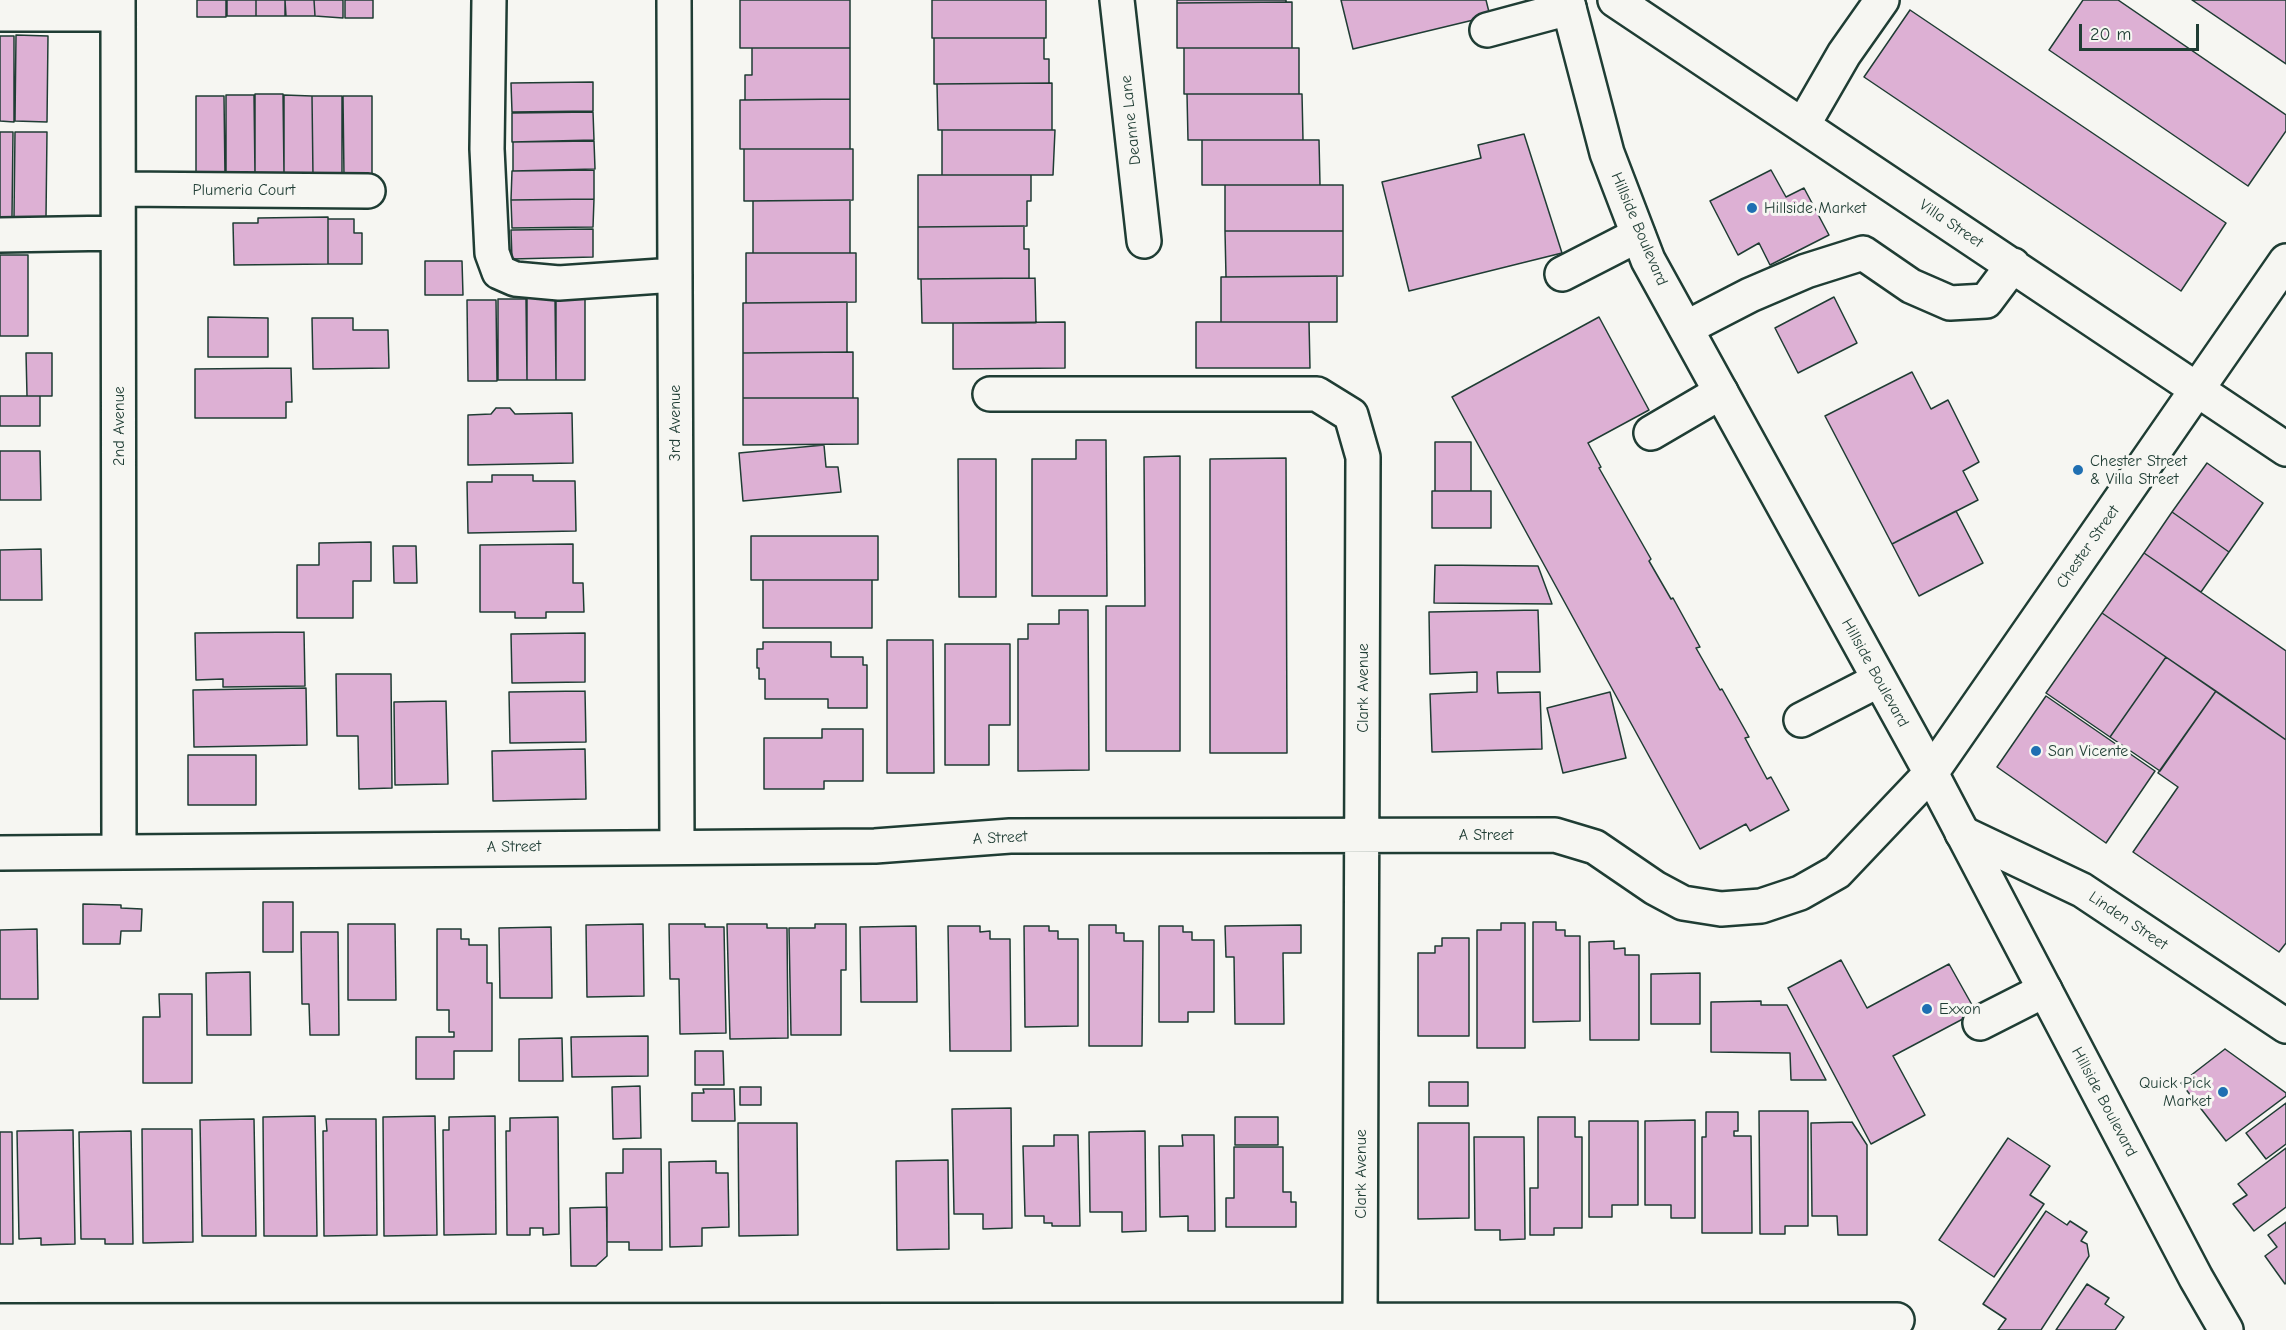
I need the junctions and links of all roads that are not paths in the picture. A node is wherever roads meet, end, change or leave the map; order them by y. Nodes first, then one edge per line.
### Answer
1 (489, 0) edge
2 (674, 0) edge
3 (1117, 0) edge
4 (1615, 0) edge
5 (1882, 0) edge
6 (1568, 4) edge
7 (118, 7) edge
8 (0, 14) edge
9 (1487, 30) dead end
10 (1803, 125) junction
11 (119, 189) junction
12 (368, 191) dead end
13 (118, 233) junction
14 (0, 235) edge
15 (1638, 235) junction
16 (1144, 241) dead end
17 (2286, 261) edge
18 (2013, 265) junction
19 (1562, 274) dead end
20 (675, 275) junction
21 (1686, 328) junction
22 (2199, 390) junction
23 (1721, 392) junction
24 (990, 394) dead end
25 (1652, 433) dead end
26 (2286, 448) edge
27 (1879, 680) junction
28 (1801, 720) dead end
29 (1931, 773) junction
30 (1962, 833) junction
31 (1363, 835) junction
32 (677, 846) junction
33 (119, 851) junction
34 (0, 853) edge
35 (2045, 990) junction
36 (1980, 1023) dead end
37 (2286, 1026) edge
38 (1897, 1320) dead end
39 (0, 1321) edge
40 (1360, 1324) edge
41 (2226, 1330) edge

1 - 20 street
2 - 20 street, 3rd Avenue
3 - 16 street, Deanne Lane
4 - 10 street, Villa Street
5 - 10 street
6 - 9 street
6 - 15 street, Hillside Boulevard
7 - 8 street
7 - 11 street, 2nd Avenue
10 - 18 street, Villa Street
11 - 12 street, Plumeria Court
11 - 13 street, 2nd Avenue
13 - 14 street
13 - 33 street, 2nd Avenue
15 - 19 street
15 - 21 street, Hillside Boulevard
17 - 22 street, Chester Street
18 - 21 street
18 - 22 street, Villa Street
20 - 32 street, 3rd Avenue
21 - 23 street, Hillside Boulevard
22 - 26 street, Villa Street
22 - 29 street, Chester Street
23 - 25 street
23 - 27 street, Hillside Boulevard
24 - 31 street, Clark Avenue
27 - 28 street
27 - 29 street, Hillside Boulevard
29 - 30 street, Hillside Boulevard
29 - 31 street, A Street
30 - 35 street, Hillside Boulevard
30 - 37 street, Linden Street
31 - 32 street, A Street
31 - 40 street, Clark Avenue
32 - 33 street, A Street
33 - 34 street, A Street
35 - 36 street
35 - 41 street, Hillside Boulevard
38 - 40 street
39 - 40 street

